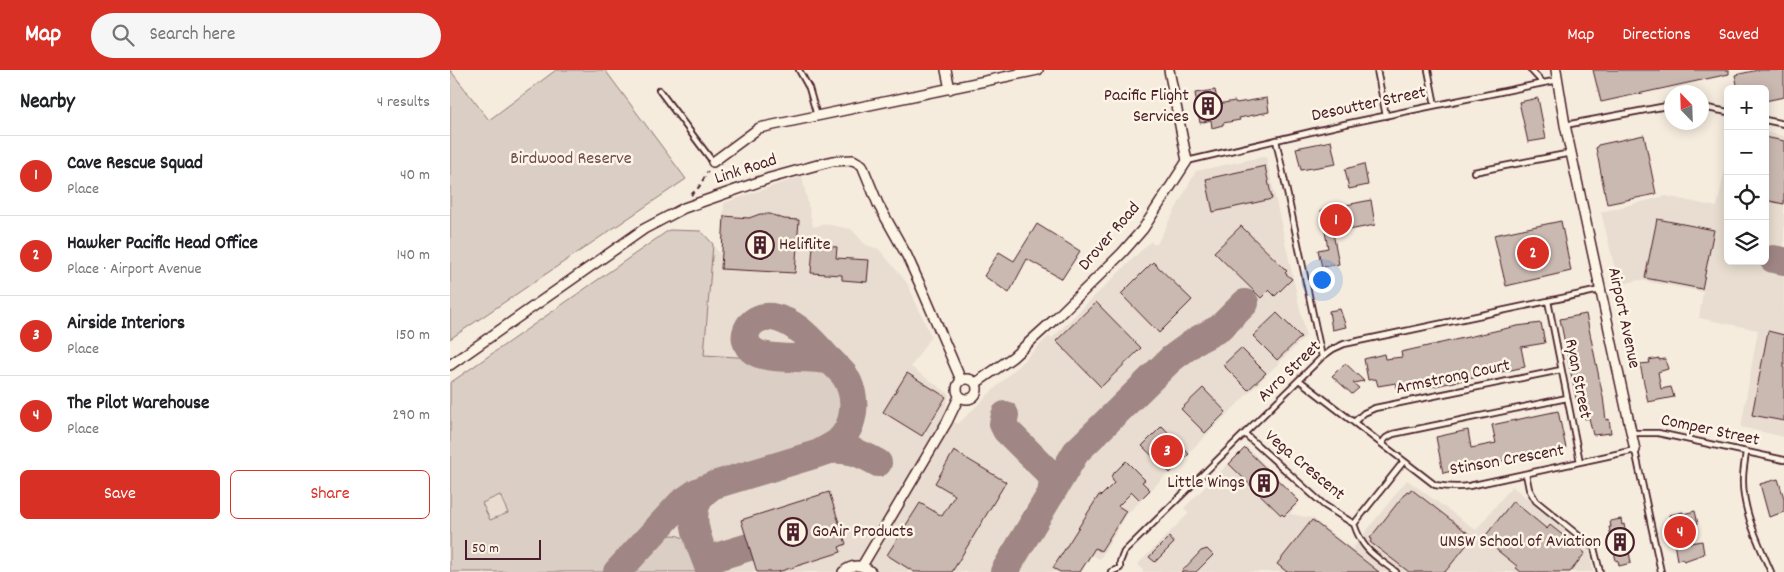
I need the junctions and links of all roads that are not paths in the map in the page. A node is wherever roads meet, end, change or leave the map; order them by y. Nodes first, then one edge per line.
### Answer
1 (799, 70) edge
2 (946, 70) edge
3 (1038, 70) edge
4 (1169, 70) edge
5 (1377, 70) edge
6 (1428, 70) edge
7 (1532, 70) edge
8 (1556, 70) edge
9 (1558, 80) junction
10 (1543, 83) junction
11 (950, 89) junction
12 (659, 90) dead end
13 (1435, 105) junction
14 (1664, 107) edge
15 (1709, 108) edge
16 (1724, 111) edge
17 (817, 116) junction
18 (1386, 116) junction
19 (1769, 121) edge
20 (1784, 124) edge
21 (1565, 125) junction
22 (1276, 140) junction
23 (1571, 153) junction
24 (1187, 161) junction
25 (713, 162) joint
26 (1474, 172) dead end
27 (1600, 290) junction
28 (1548, 301) junction
29 (1322, 357) junction
30 (450, 365) edge
31 (1561, 370) junction
32 (961, 380) junction
33 (1300, 380) junction
34 (976, 383) junction
35 (959, 397) junction
36 (1567, 398) junction
37 (1354, 422) junction
38 (1630, 433) junction
39 (1245, 434) junction
40 (1382, 443) junction
41 (1635, 450) junction
42 (1746, 452) junction
43 (1784, 460) edge
44 (1404, 461) junction
45 (1580, 462) junction
46 (1526, 474) junction
47 (1354, 524) junction
48 (862, 566) junction
49 (843, 572) edge
50 (871, 572) edge
51 (1111, 572) edge
52 (1396, 572) edge
53 (1600, 572) edge
54 (1660, 572) edge
55 (1771, 572) edge

1 - 17 lane
2 - 11 street
3 - 11 street
4 - 24 street
5 - 18 lane
6 - 13 lane
7 - 10 lane
8 - 9 street, Airport Avenue
9 - 10 lane, Desoutter Street
9 - 21 street, Airport Avenue
10 - 13 lane, Desoutter Street
11 - 17 street
12 - 25 lane
13 - 18 lane, Desoutter Street
14 - 21 lane
15 - 16 lane
17 - 25 street
18 - 22 lane, Desoutter Street
19 - 20 lane
21 - 23 street, Airport Avenue
22 - 24 lane, Desoutter Street
22 - 29 lane
23 - 26 lane
23 - 27 street, Airport Avenue
24 - 34 street, Drover Road
27 - 28 lane, Avro Street
27 - 38 street, Airport Avenue
28 - 29 lane, Avro Street
28 - 31 lane, Ryan Street
29 - 33 lane, Avro Street
30 - 32 street, Link Road
31 - 36 lane, Ryan Street
31 - 37 lane, Armstrong Court
32 - 34 street
32 - 35 street
33 - 37 lane, Stinson Crescent
33 - 39 lane, Avro Street
34 - 35 street
35 - 48 street
36 - 40 lane
36 - 45 lane, Ryan Street
37 - 40 lane, Stinson Crescent
38 - 41 street, Airport Avenue
38 - 42 lane, Comper Street
39 - 47 lane, Vega Crescent
39 - 51 lane, Avro Street
40 - 44 lane, Stinson Crescent
41 - 45 lane, Stinson Crescent
41 - 54 lane, Airport Avenue
42 - 43 lane, Comper Street
42 - 55 lane
44 - 46 lane, Stinson Crescent
44 - 47 lane, Vega Crescent
45 - 46 lane, Stinson Crescent
46 - 53 lane
47 - 52 lane
48 - 49 street
48 - 50 street

